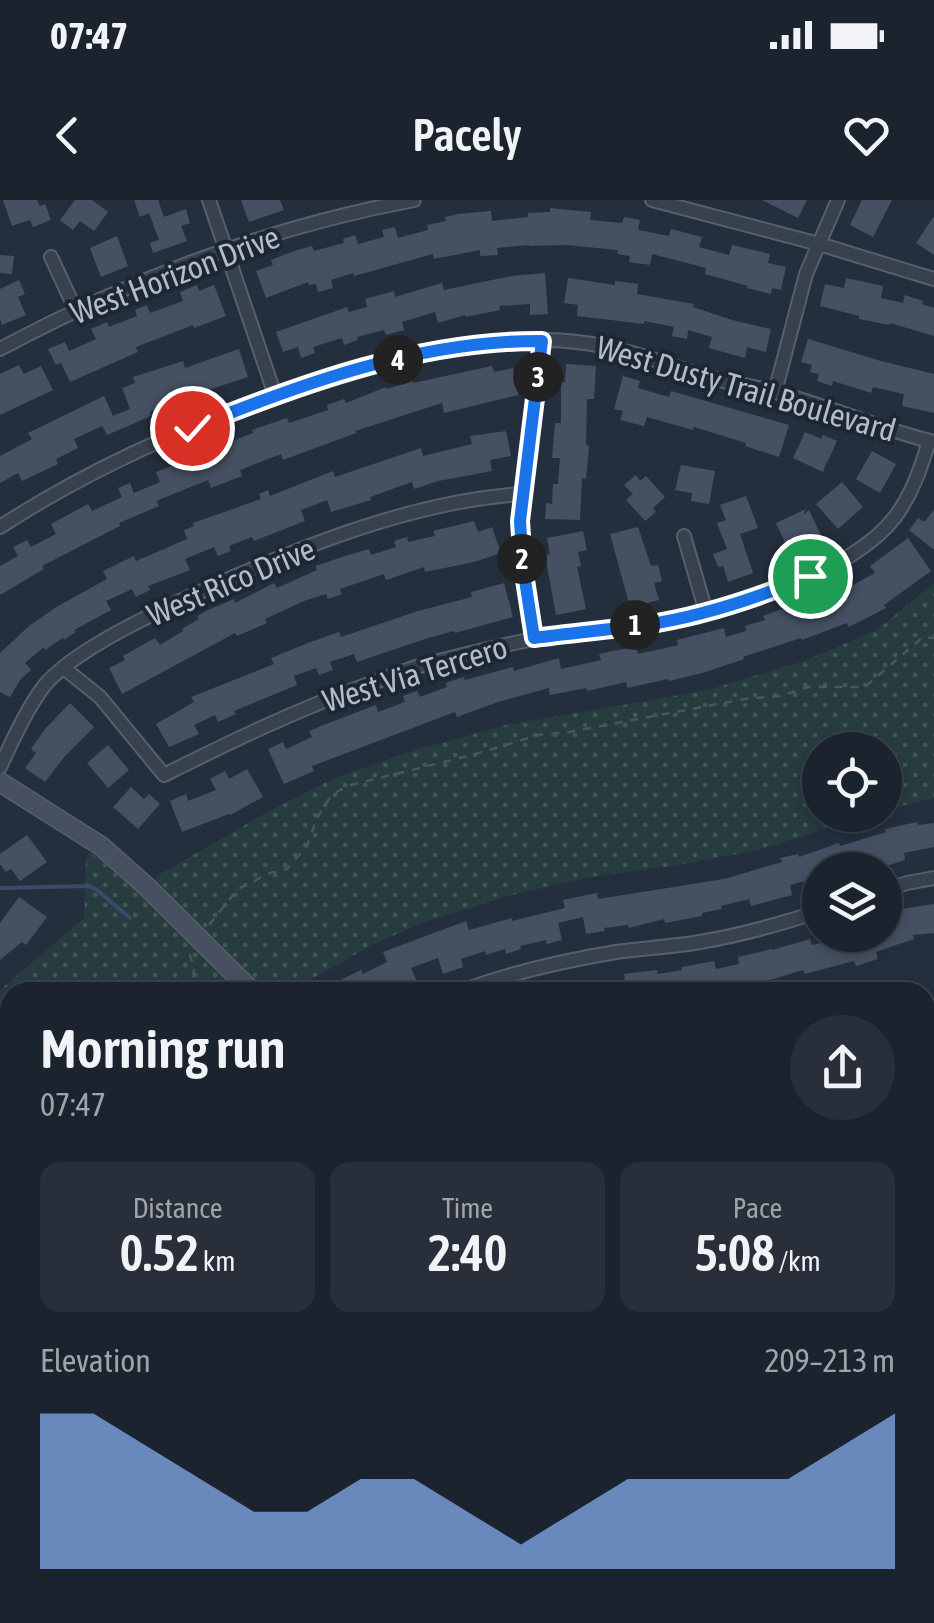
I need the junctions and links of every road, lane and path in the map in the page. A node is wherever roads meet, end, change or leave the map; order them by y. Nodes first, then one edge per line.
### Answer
1 (209, 200) edge
2 (414, 200) edge
3 (652, 200) edge
4 (838, 200) edge
5 (386, 202) edge
6 (675, 202) edge
7 (819, 244) junction
8 (226, 250) junction
9 (50, 257) dead end
10 (934, 279) edge
11 (76, 311) junction
12 (542, 341) junction
13 (0, 348) edge
14 (775, 392) junction
15 (275, 394) junction
16 (932, 442) edge
17 (523, 494) junction
18 (0, 528) edge
19 (684, 536) dead end
20 (706, 612) junction
21 (534, 638) junction
22 (934, 638) edge
23 (64, 669) junction
24 (0, 767) edge
25 (0, 782) edge
26 (934, 878) edge
27 (902, 885) edge
28 (802, 917) edge
29 (198, 936) junction
30 (193, 982) edge
31 (243, 982) edge
32 (485, 982) edge

1 - 8 street
2 - 5 street, West Horizon Drive
3 - 6 street
4 - 7 street
5 - 8 street, West Horizon Drive
6 - 7 street
7 - 10 street
7 - 14 street
8 - 11 street, West Horizon Drive
8 - 15 street
9 - 11 street
11 - 13 street, West Horizon Drive
12 - 14 street, West Dusty Trail Boulevard
12 - 15 street, West Dusty Trail Boulevard
12 - 17 street
14 - 16 street, West Dusty Trail Boulevard
15 - 18 street, West Dusty Trail Boulevard
16 - 20 street, West Via Tercero
17 - 21 street
17 - 23 street, West Rico Drive
19 - 20 street
20 - 21 street, West Via Tercero
21 - 23 street, West Via Tercero
22 - 29 path
23 - 24 street, West Rico Drive
25 - 29 street
26 - 27 street
28 - 32 street
29 - 30 path
29 - 31 street

